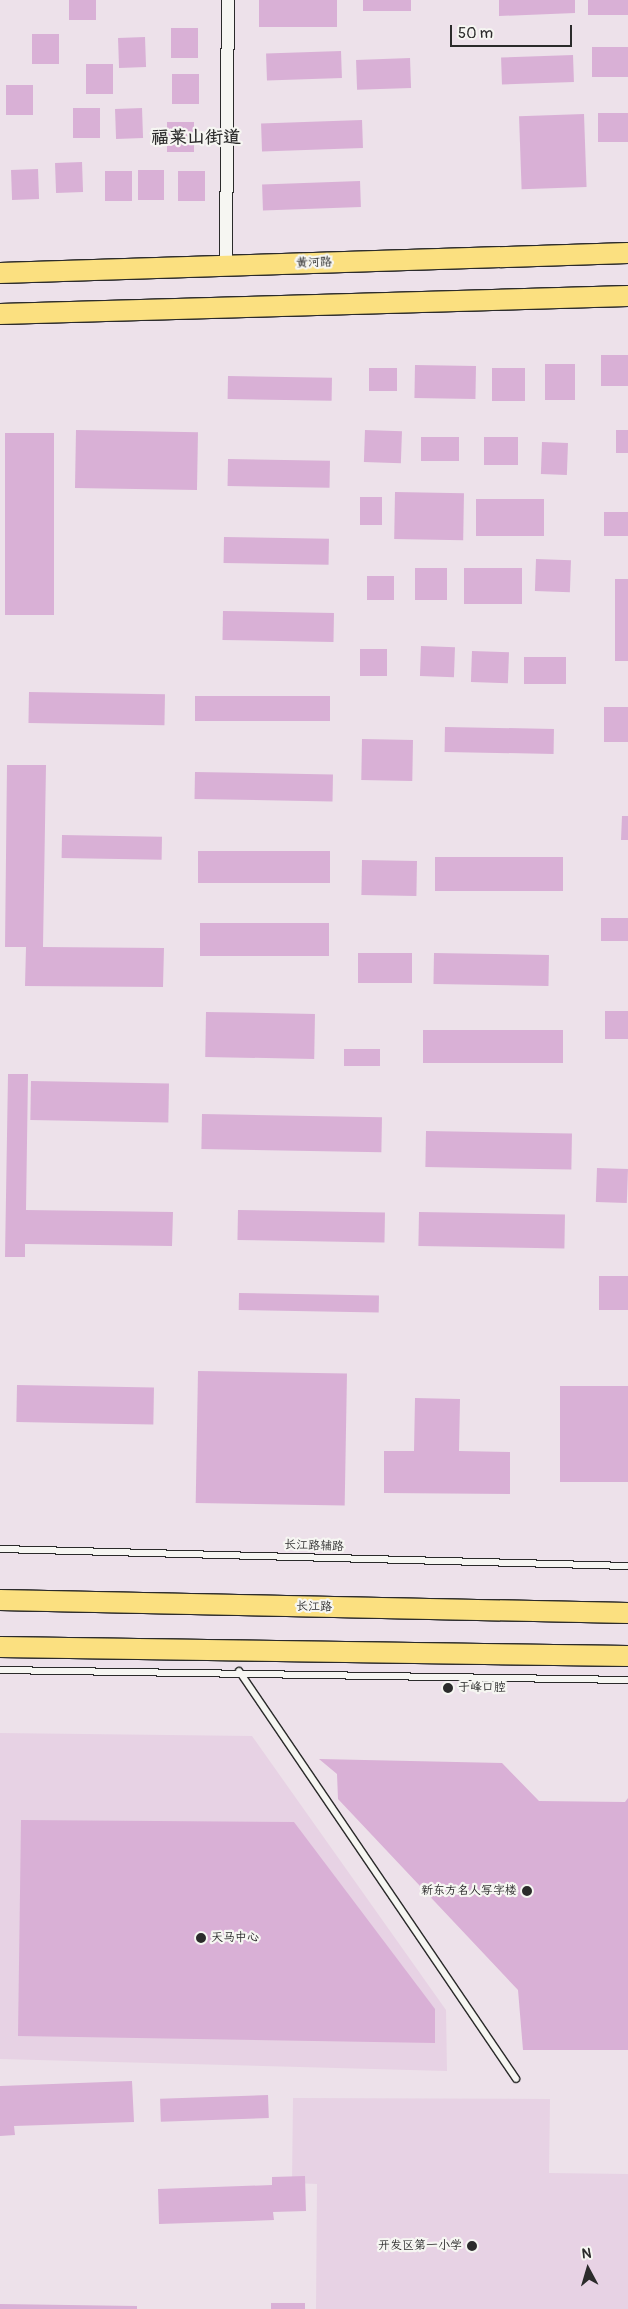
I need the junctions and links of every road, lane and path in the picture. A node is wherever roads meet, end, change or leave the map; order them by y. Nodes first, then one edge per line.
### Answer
1 (228, 0) edge
2 (628, 252) edge
3 (226, 266) junction
4 (0, 273) edge
5 (628, 296) edge
6 (0, 314) edge
7 (0, 1549) edge
8 (628, 1566) edge
9 (0, 1600) edge
10 (628, 1613) edge
11 (0, 1647) edge
12 (628, 1656) edge
13 (0, 1670) edge
14 (239, 1671) junction
15 (628, 1680) edge
16 (516, 2079) dead end

1 - 3 street
2 - 3 main road, 黄河路
3 - 4 main road, 黄河路
5 - 6 main road
7 - 8 lane, 长江路辅路
9 - 10 main road, 长江路
11 - 12 main road
13 - 14 lane
14 - 15 lane
14 - 16 lane

